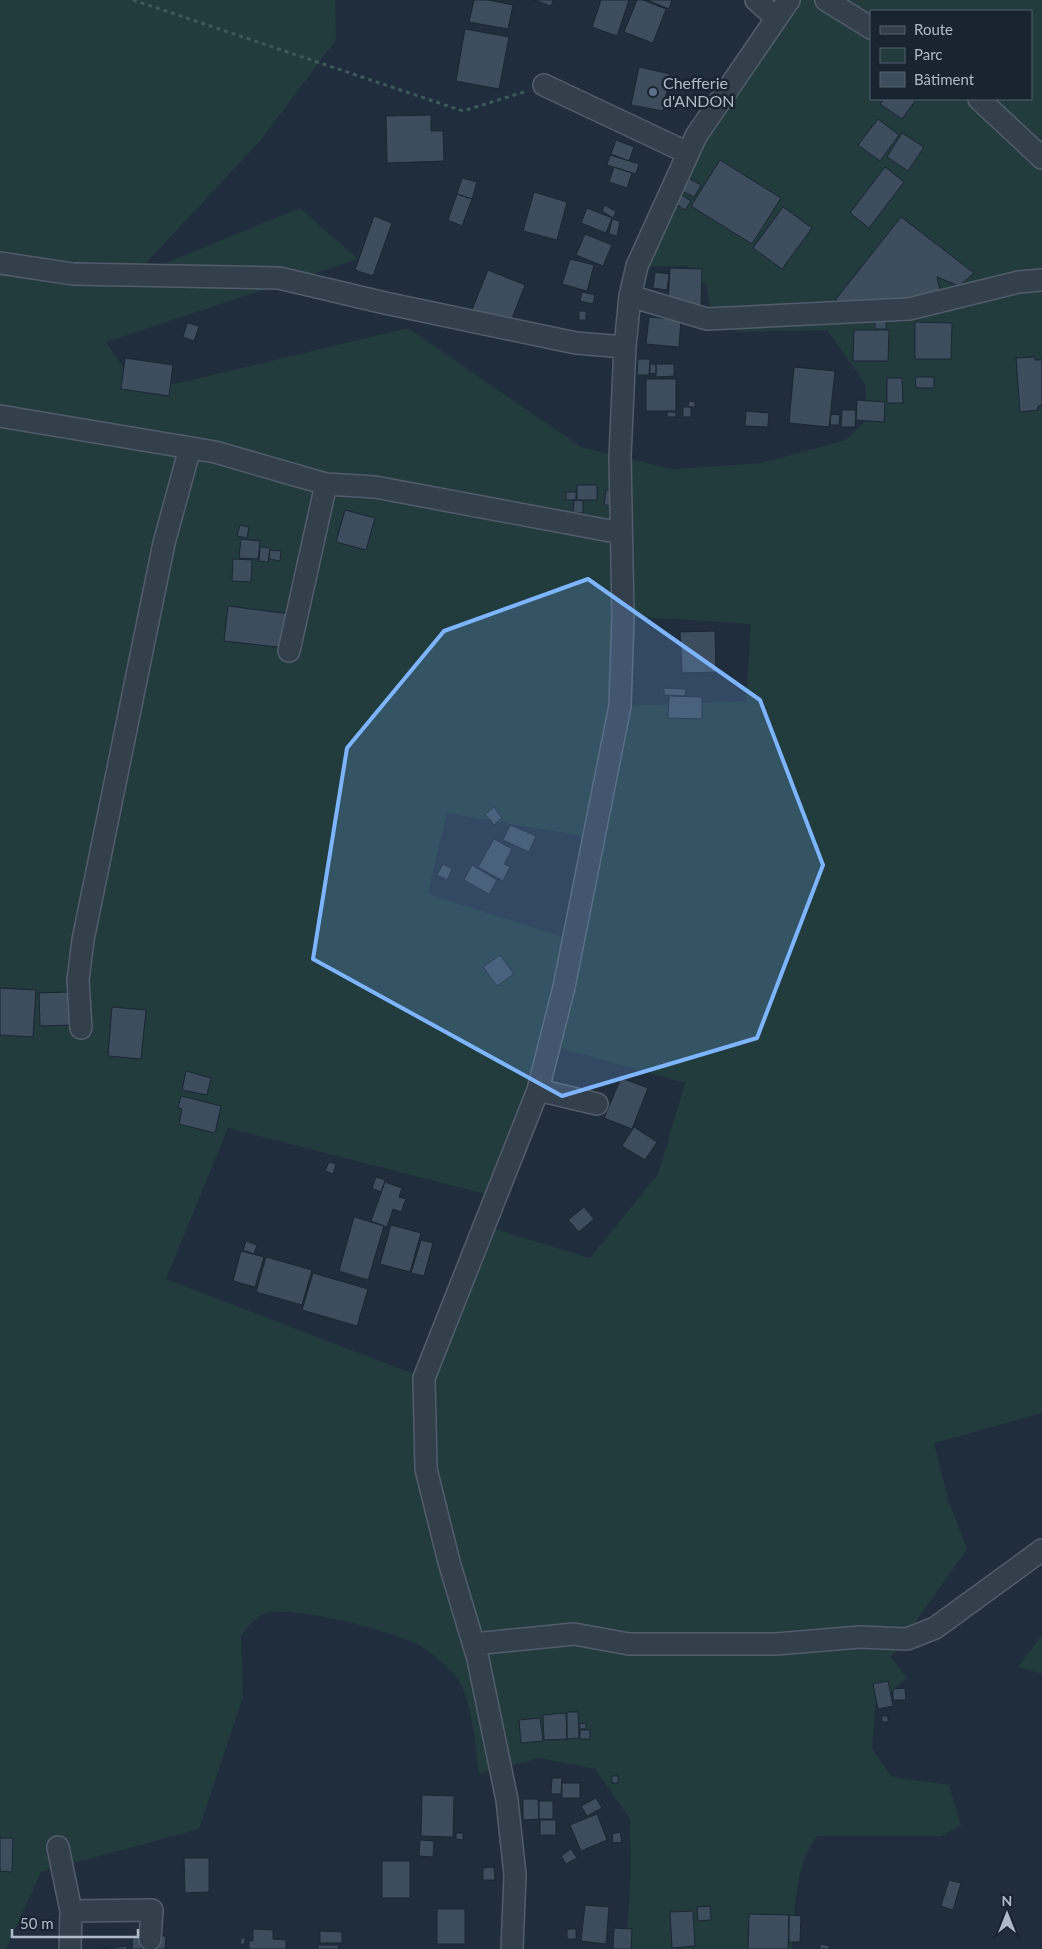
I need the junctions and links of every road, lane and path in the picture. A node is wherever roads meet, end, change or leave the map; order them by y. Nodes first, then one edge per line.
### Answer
1 (133, 0) edge
2 (756, 0) edge
3 (789, 0) edge
4 (826, 0) edge
5 (776, 18) junction
6 (870, 27) edge
7 (544, 86) joint
8 (980, 100) edge
9 (688, 153) junction
10 (1042, 158) edge
11 (0, 264) edge
12 (1042, 280) edge
13 (630, 296) junction
14 (625, 347) junction
15 (0, 416) edge
16 (190, 448) junction
17 (326, 484) junction
18 (622, 533) junction
19 (289, 651) dead end
20 (81, 1028) dead end
21 (538, 1090) junction
22 (597, 1104) dead end
23 (1042, 1550) edge
24 (474, 1644) junction
25 (58, 1847) dead end
26 (71, 1911) junction
27 (150, 1939) dead end
28 (70, 1949) edge
29 (512, 1949) edge

1 - 7 path
2 - 5 street
3 - 5 street
4 - 6 street
5 - 9 street
7 - 9 street
8 - 10 street
9 - 13 street
11 - 14 street
12 - 13 street
13 - 14 street
14 - 18 street
15 - 16 street
16 - 17 street
16 - 20 street
17 - 18 street
17 - 19 street
18 - 21 street
21 - 22 street
21 - 24 street
23 - 24 street
24 - 29 street
25 - 26 street
26 - 27 street
26 - 28 street

